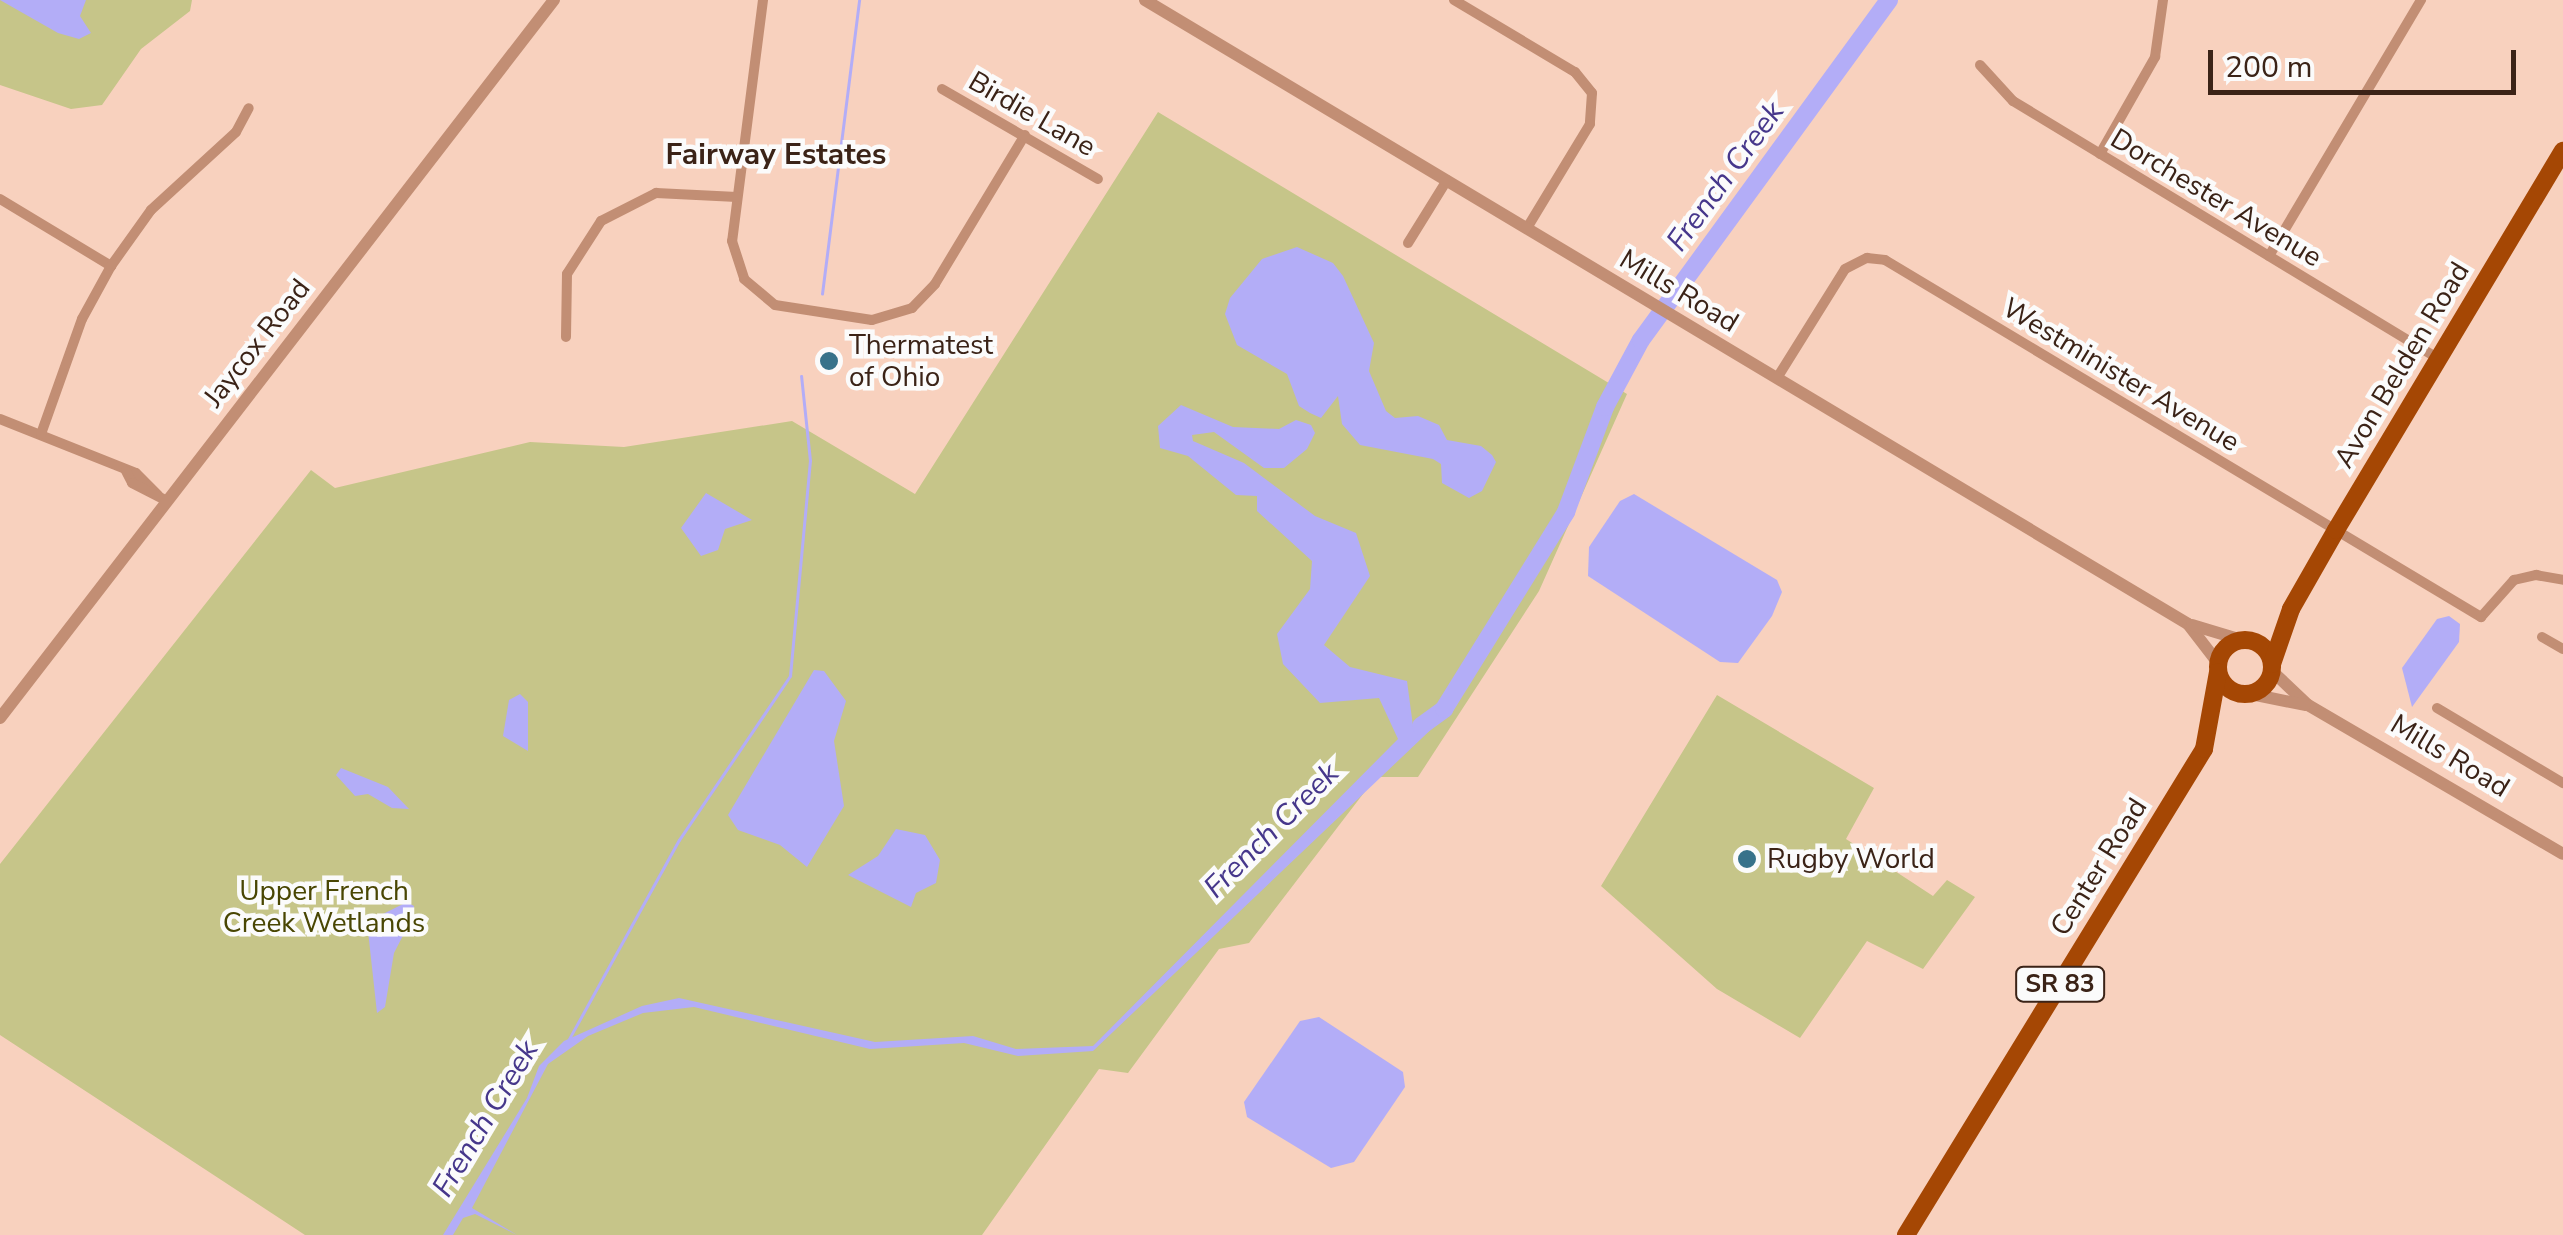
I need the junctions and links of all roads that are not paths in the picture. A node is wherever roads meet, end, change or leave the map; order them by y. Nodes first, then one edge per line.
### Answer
1 (554, 0) edge
2 (763, 0) edge
3 (1145, 0) edge
4 (1454, 0) edge
5 (2163, 0) edge
6 (2421, 0) edge
7 (1980, 66) dead end
8 (942, 89) dead end
9 (249, 108) dead end
10 (1025, 135) junction
11 (2563, 151) edge
12 (2100, 154) junction
13 (1098, 179) dead end
14 (1447, 180) junction
15 (737, 197) junction
16 (0, 198) edge
17 (1527, 228) junction
18 (1408, 243) dead end
19 (2269, 256) junction
20 (111, 266) junction
21 (566, 337) dead end
22 (2438, 358) junction
23 (1777, 378) junction
24 (0, 419) edge
25 (41, 434) junction
26 (162, 498) junction
27 (2336, 530) junction
28 (2563, 580) edge
29 (2291, 610) junction
30 (2188, 624) junction
31 (2542, 636) dead end
32 (2246, 640) junction
33 (2563, 649) edge
34 (2218, 667) junction
35 (2272, 667) junction
36 (2247, 694) junction
37 (2308, 705) junction
38 (2436, 708) dead end
39 (0, 718) edge
40 (2209, 731) junction
41 (2563, 784) edge
42 (2563, 854) edge
43 (1906, 1235) edge

1 - 26 street, Jaycox Road
2 - 15 street
3 - 14 street, Mills Road
4 - 17 street
5 - 12 street
6 - 19 street
7 - 12 street, Dorchester Avenue
8 - 10 street, Birdie Lane
9 - 20 street
10 - 13 street, Birdie Lane
10 - 15 street
11 - 22 main road, Avon Belden Road
12 - 19 street, Dorchester Avenue
14 - 17 street, Mills Road
14 - 18 street
15 - 21 street
16 - 20 street
17 - 23 street, Mills Road
19 - 22 street, Dorchester Avenue
20 - 25 street
22 - 27 main road, Avon Belden Road
23 - 27 street, Westminister Avenue
23 - 30 street, Mills Road
24 - 25 street
25 - 26 street
26 - 39 street, Jaycox Road
27 - 28 street, Westminister Avenue
27 - 29 main road, Avon Belden Road
29 - 32 main road, Avon Belden Road
29 - 35 main road, Avon Belden Road
30 - 32 street, Mills Road
30 - 34 street, Mills Road
31 - 33 street
32 - 34 main road
32 - 35 main road
34 - 36 main road
34 - 40 main road, Center Road / SR 83
35 - 36 main road
35 - 37 street, Mills Road
36 - 37 street, Mills Road
36 - 40 main road, Center Road / SR 83
37 - 42 street, Mills Road
38 - 41 street
40 - 43 main road, Center Road / SR 83

